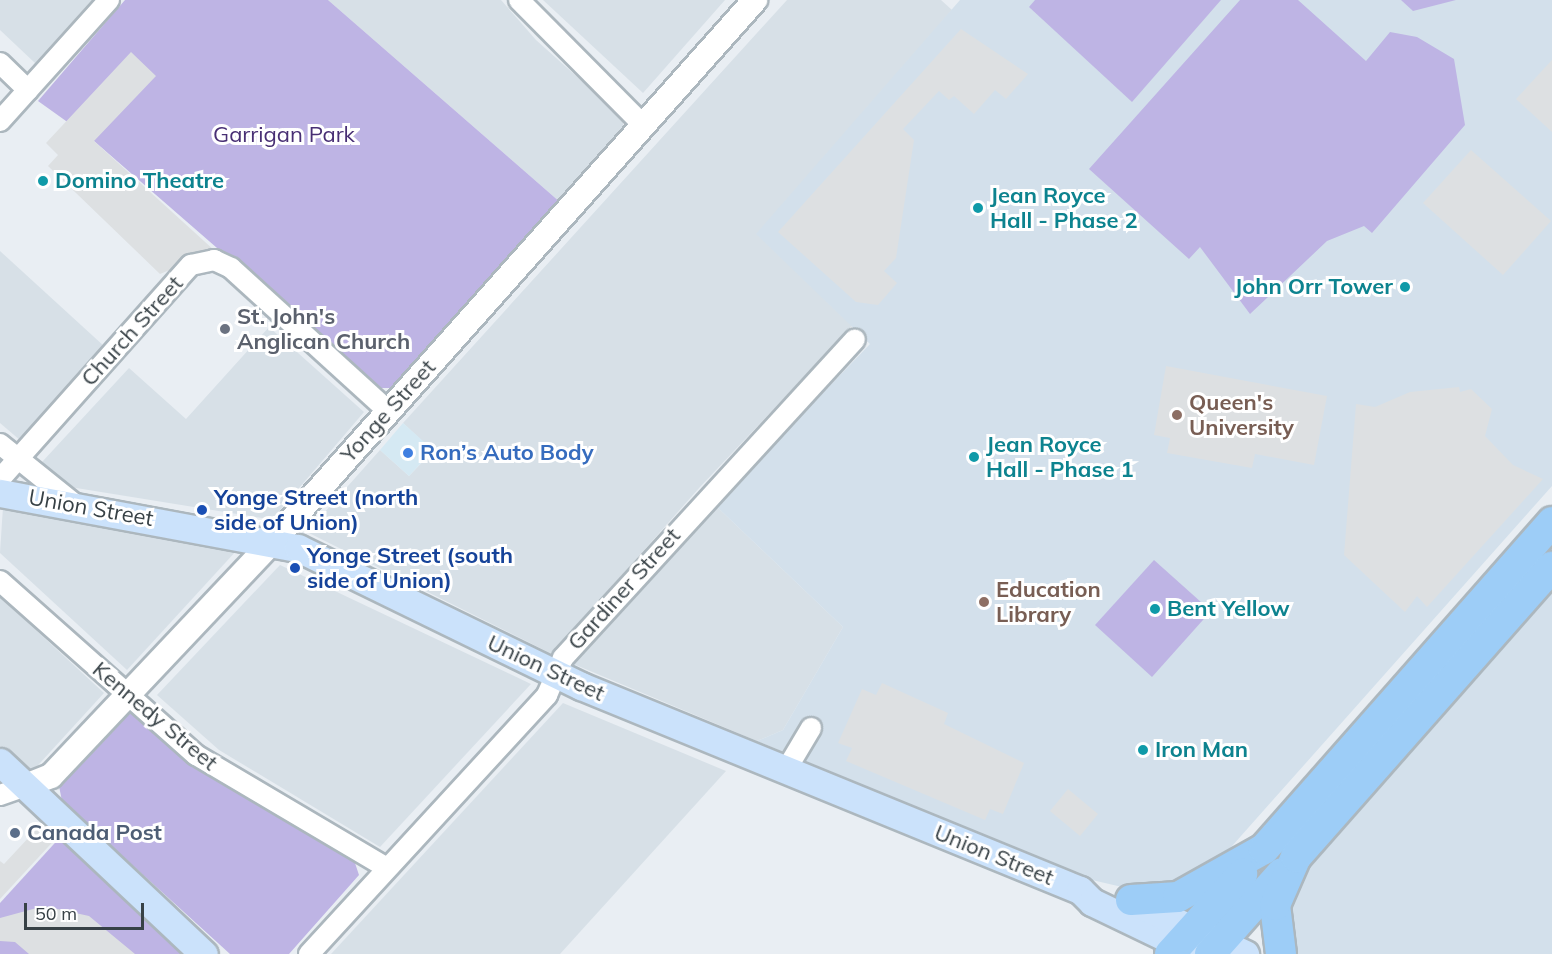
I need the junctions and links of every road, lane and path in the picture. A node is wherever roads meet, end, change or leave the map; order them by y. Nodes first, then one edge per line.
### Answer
1 (109, 0) edge
2 (519, 0) edge
3 (755, 0) edge
4 (0, 63) edge
5 (28, 90) junction
6 (0, 121) edge
7 (643, 125) junction
8 (855, 339) dead end
9 (387, 410) junction
10 (0, 444) edge
11 (16, 459) junction
12 (0, 479) edge
13 (0, 493) edge
14 (75, 505) junction
15 (1552, 522) edge
16 (273, 541) junction
17 (1552, 567) edge
18 (0, 580) edge
19 (556, 675) junction
20 (127, 695) junction
21 (811, 728) dead end
22 (0, 762) edge
23 (786, 770) junction
24 (26, 786) junction
25 (0, 795) edge
26 (1264, 849) junction
27 (1296, 857) junction
28 (387, 868) junction
29 (1080, 890) junction
30 (1131, 900) junction
31 (1203, 947) edge
32 (204, 954) edge
33 (309, 954) edge
34 (1281, 954) edge

1 - 5 street
2 - 7 street
3 - 7 street, Yonge Street
4 - 5 street
5 - 6 street
7 - 9 street, Yonge Street
8 - 19 street, Gardiner Street
9 - 11 street, Church Street
9 - 16 street, Yonge Street
10 - 11 street
11 - 12 street, Church Street
11 - 14 street
13 - 14 main road, Union Street
14 - 16 main road, Union Street
15 - 26 main road
16 - 19 main road, Union Street
16 - 20 street, Yonge Street
17 - 27 main road
18 - 20 street, Kennedy Street
19 - 23 main road, Union Street
19 - 28 street, Gardiner Street
20 - 24 street, Yonge Street
20 - 28 street, Kennedy Street
21 - 23 street
22 - 24 main road
23 - 29 main road, Union Street
24 - 25 street, Yonge Street
24 - 32 main road
26 - 30 main road
26 - 31 main road
27 - 31 main road
27 - 34 main road
28 - 33 street, Gardiner Street
29 - 30 main road, Union Street
29 - 31 main road, Union Street
30 - 31 main road, Union Street

